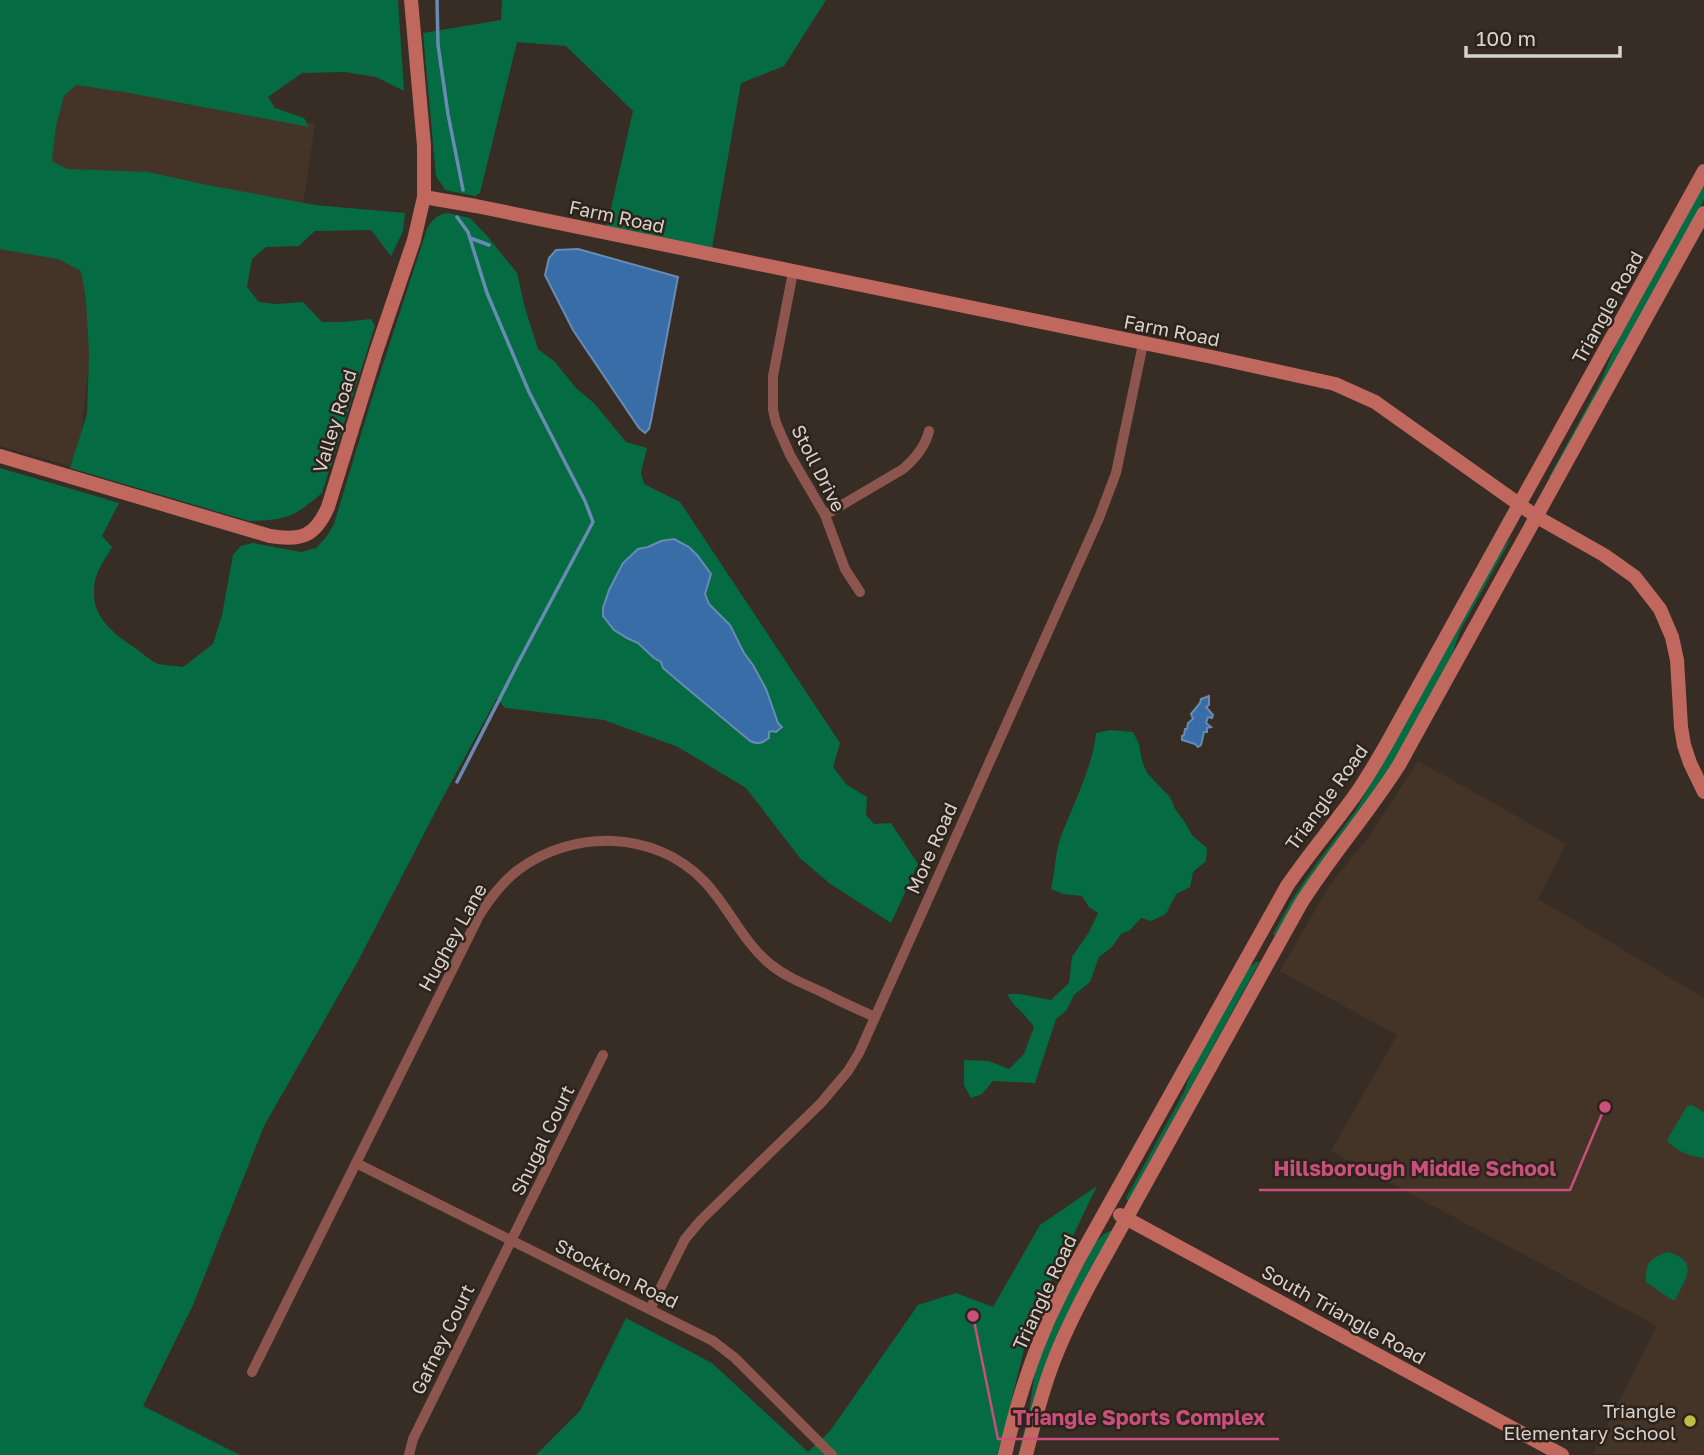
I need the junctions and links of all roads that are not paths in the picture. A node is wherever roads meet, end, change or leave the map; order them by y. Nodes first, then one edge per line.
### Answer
1 (411, 0) edge
2 (1704, 171) edge
3 (424, 197) junction
4 (1704, 213) edge
5 (793, 272) junction
6 (1143, 344) junction
7 (929, 431) dead end
8 (0, 456) edge
9 (1521, 504) junction
10 (825, 515) junction
11 (1537, 517) junction
12 (860, 592) dead end
13 (1704, 792) edge
14 (875, 1017) junction
15 (603, 1055) dead end
16 (356, 1163) junction
17 (1108, 1208) junction
18 (1126, 1218) junction
19 (511, 1240) junction
20 (650, 1309) junction
21 (252, 1372) dead end
22 (409, 1455) edge
23 (832, 1455) edge
24 (1005, 1455) edge
25 (1026, 1455) edge
26 (1562, 1455) edge

1 - 3 street, Valley Road
2 - 9 street, Triangle Road
3 - 5 street, Farm Road
3 - 8 street, Valley Road
4 - 11 street, Triangle Road
5 - 6 street, Farm Road
5 - 10 street, Stoll Drive
6 - 9 street, Farm Road
6 - 14 street, More Road
7 - 10 street
9 - 11 street, Farm Road
9 - 17 street, Triangle Road
10 - 12 street, Stoll Drive
11 - 13 street, Farm Road
11 - 18 street, Triangle Road
14 - 16 street, Hughey Lane
14 - 20 street, More Road
15 - 19 street, Shugal Court
16 - 19 street, Stockton Road
16 - 21 street, Hughey Lane
17 - 18 street, South Triangle Road
17 - 24 street, Triangle Road
18 - 25 street, Triangle Road
18 - 26 street, South Triangle Road
19 - 20 street, Stockton Road
19 - 22 street, Gafney Court
20 - 23 street, Stockton Road

